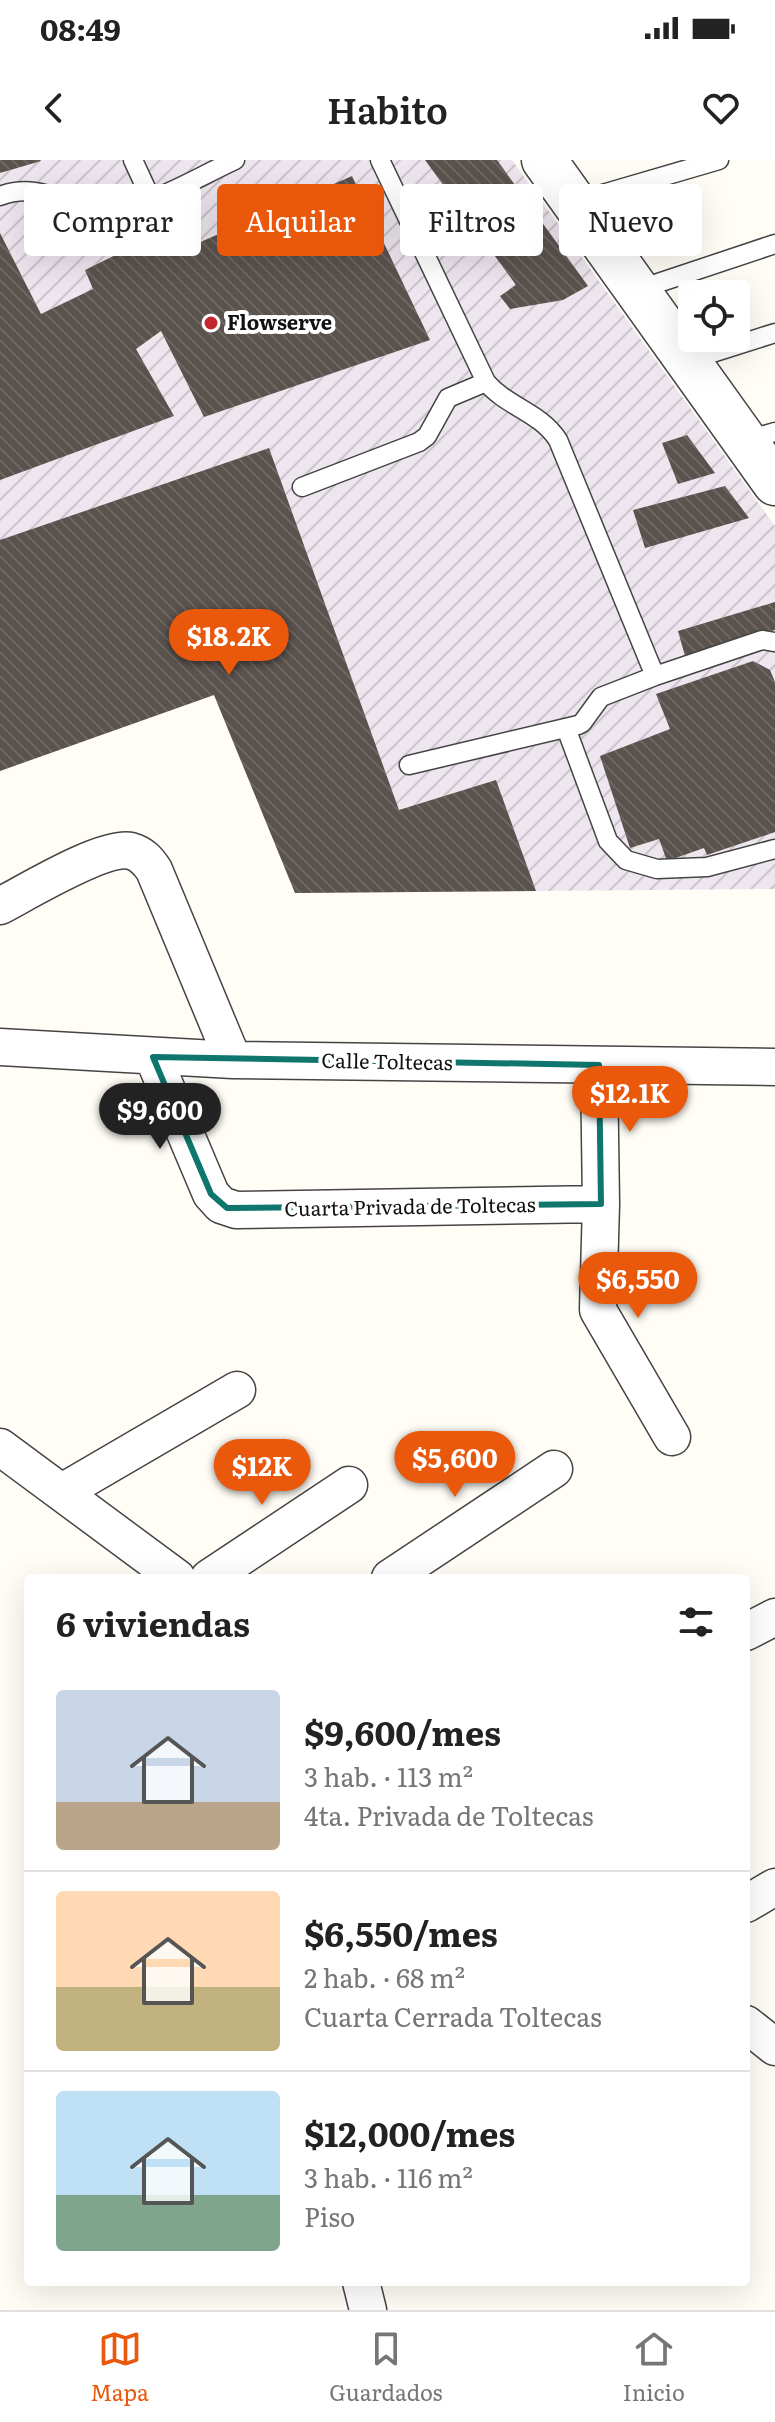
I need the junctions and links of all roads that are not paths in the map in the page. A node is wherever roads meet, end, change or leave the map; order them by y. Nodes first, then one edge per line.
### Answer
1 (133, 160) edge
2 (235, 160) edge
3 (380, 160) edge
4 (544, 160) edge
5 (719, 160) edge
6 (204, 166) edge
7 (144, 184) edge
8 (175, 184) edge
9 (561, 184) edge
10 (637, 184) edge
11 (24, 190) edge
12 (0, 196) edge
13 (775, 244) edge
14 (612, 256) edge
15 (637, 290) junction
16 (775, 333) edge
17 (687, 361) junction
18 (486, 382) junction
19 (760, 437) edge
20 (775, 483) edge
21 (302, 487) dead end
22 (775, 642) edge
23 (655, 676) junction
24 (566, 728) junction
25 (409, 765) dead end
26 (775, 849) edge
27 (0, 906) edge
28 (0, 1047) edge
29 (153, 1057) junction
30 (233, 1060) junction
31 (599, 1065) junction
32 (775, 1067) edge
33 (601, 1204) junction
34 (237, 1390) dead end
35 (672, 1437) dead end
36 (0, 1447) edge
37 (554, 1469) dead end
38 (349, 1485) dead end
39 (62, 1492) junction
40 (172, 1574) edge
41 (215, 1574) edge
42 (396, 1574) edge
43 (775, 1617) edge
44 (750, 1630) edge
45 (775, 1887) edge
46 (750, 1902) edge
47 (750, 2027) edge
48 (775, 2047) edge
49 (362, 2286) edge
50 (368, 2310) edge

1 - 7 lane
2 - 6 lane
3 - 18 lane
4 - 9 street
5 - 10 lane
6 - 8 lane
11 - 12 lane
13 - 15 lane
14 - 15 street
15 - 17 street
16 - 17 lane
17 - 19 street
18 - 21 lane
18 - 23 lane
19 - 20 street
22 - 23 lane
23 - 24 lane
24 - 25 lane
24 - 26 lane
27 - 30 street
28 - 29 street, Calle Toltecas
29 - 30 street, Calle Toltecas
29 - 33 street, Cuarta Privada de Toltecas
30 - 31 street, Calle Toltecas
31 - 32 street, Calle Toltecas
31 - 33 street
33 - 35 street
34 - 39 street
36 - 39 street
37 - 42 street
38 - 41 street
39 - 40 street
43 - 44 street
45 - 46 street
47 - 48 street
49 - 50 street

